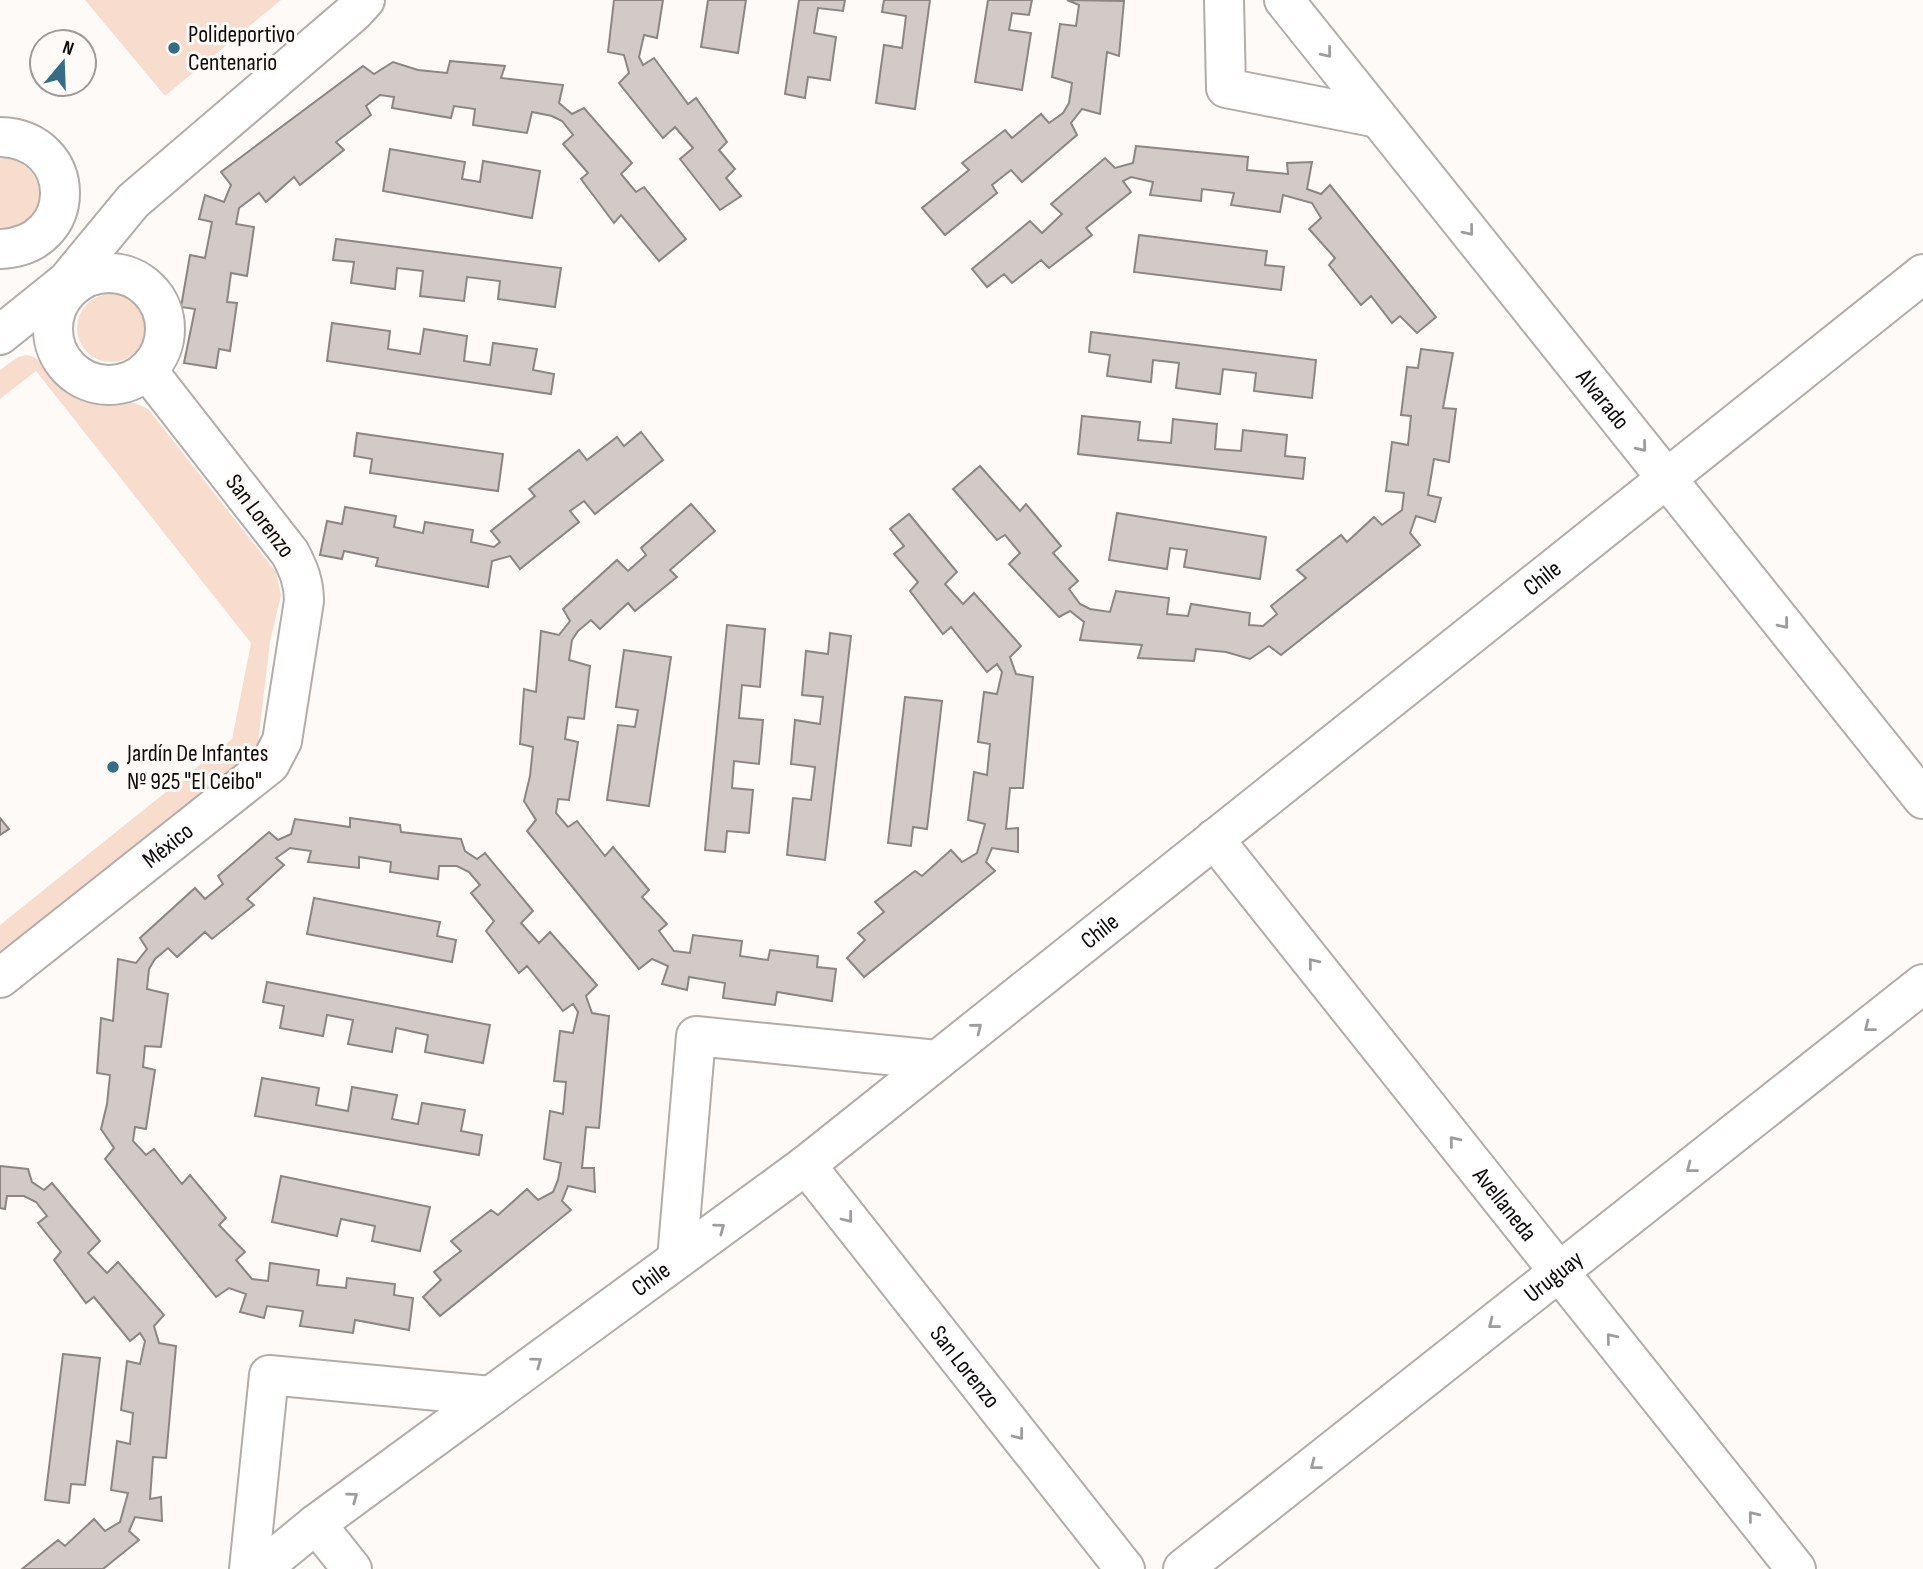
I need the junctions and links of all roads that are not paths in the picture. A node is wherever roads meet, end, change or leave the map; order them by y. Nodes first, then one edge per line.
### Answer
1 (365, 0) edge
2 (1224, 0) edge
3 (1292, 3) edge
4 (1378, 118) junction
5 (0, 137) edge
6 (17, 245) edge
7 (1923, 274) edge
8 (70, 283) junction
9 (0, 334) edge
10 (147, 370) junction
11 (1667, 478) junction
12 (292, 686) joint
13 (1923, 799) edge
14 (1214, 839) junction
15 (0, 978) edge
16 (1923, 984) edge
17 (937, 1060) junction
18 (806, 1165) junction
19 (677, 1259) junction
20 (1559, 1272) junction
21 (491, 1396) junction
22 (316, 1524) junction
23 (249, 1569) edge
24 (261, 1569) edge
25 (352, 1569) edge
26 (1125, 1569) edge
27 (1183, 1569) edge
28 (1796, 1569) edge

1 - 8 street
2 - 4 street
3 -> 4 street, Alvarado
4 -> 11 street, Alvarado
5 - 6 street
6 - 8 street
7 - 11 street, Chile
8 - 9 street
8 - 10 street
8 - 10 street
10 - 12 street, San Lorenzo
11 -> 13 street, Alvarado
11 - 14 street, Chile
12 - 15 street, México
17 -> 14 street, Chile
20 -> 14 street, Avellaneda
16 -> 20 street, Uruguay
17 - 18 street, Chile
17 - 19 street
19 -> 18 street, Chile
18 -> 26 street, San Lorenzo
21 -> 19 street, Chile
20 -> 27 street, Uruguay
28 -> 20 street, Avellaneda
22 -> 21 street, Chile
21 - 23 street
22 - 24 street, Chile
22 - 25 street

